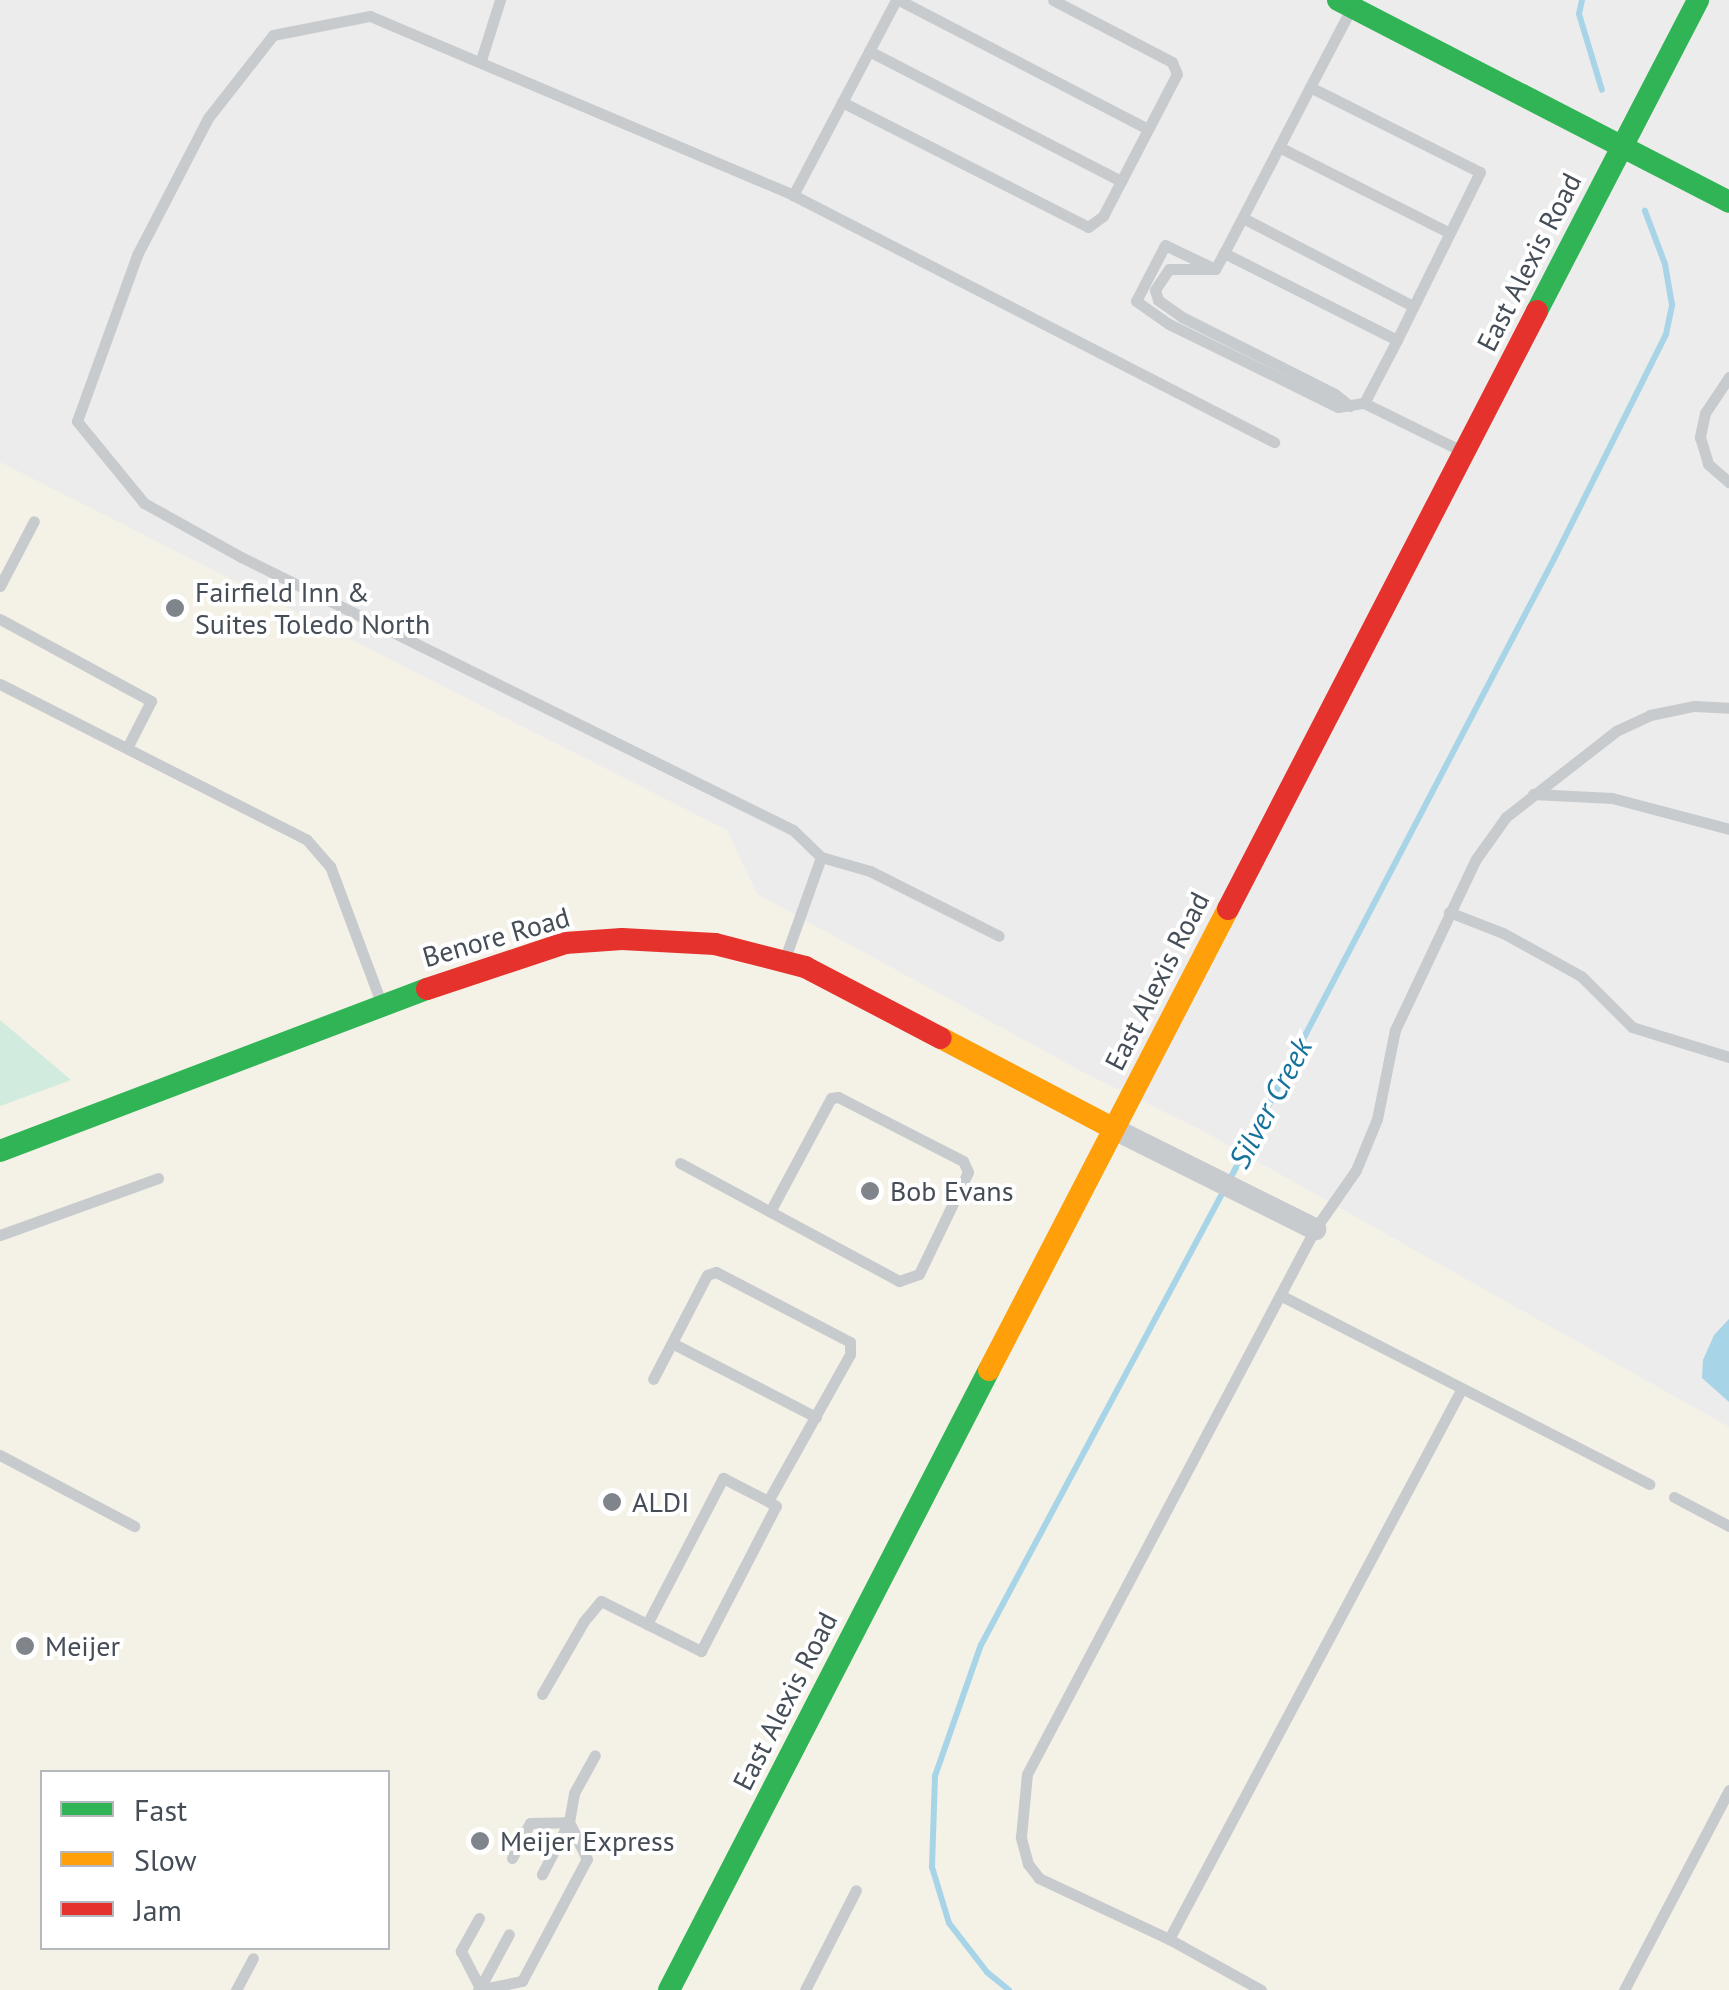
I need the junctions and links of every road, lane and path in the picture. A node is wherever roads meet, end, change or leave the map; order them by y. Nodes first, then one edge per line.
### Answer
1 (500, 0) edge
2 (898, 0) edge
3 (1053, 0) edge
4 (1698, 0) edge
5 (1345, 4) edge
6 (869, 51) junction
7 (481, 60) junction
8 (1310, 88) junction
9 (842, 102) junction
10 (1148, 130) junction
11 (1622, 146) junction
12 (1280, 147) junction
13 (1121, 181) junction
14 (793, 195) junction
15 (1729, 202) edge
16 (1243, 218) junction
17 (1450, 233) junction
18 (1224, 253) junction
19 (1215, 269) junction
20 (1413, 306) junction
21 (1397, 340) junction
22 (1729, 378) edge
23 (1364, 403) junction
24 (1350, 406) junction
25 (1274, 442) dead end
26 (1464, 452) junction
27 (1729, 482) edge
28 (34, 521) dead end
29 (0, 586) edge
30 (0, 619) edge
31 (0, 684) edge
32 (1729, 708) edge
33 (126, 748) junction
34 (1533, 794) junction
35 (1729, 828) edge
36 (822, 857) junction
37 (1449, 912) junction
38 (998, 936) dead end
39 (784, 961) junction
40 (382, 1004) junction
41 (1729, 1058) edge
42 (1114, 1129) junction
43 (0, 1151) edge
44 (680, 1164) dead end
45 (158, 1178) dead end
46 (770, 1212) junction
47 (1315, 1229) junction
48 (0, 1235) edge
49 (1280, 1295) junction
50 (672, 1343) junction
51 (653, 1380) dead end
52 (1462, 1390) junction
53 (816, 1417) junction
54 (0, 1455) edge
55 (1648, 1484) dead end
56 (1674, 1497) dead end
57 (768, 1501) junction
58 (134, 1526) dead end
59 (1729, 1526) edge
60 (647, 1624) junction
61 (542, 1694) dead end
62 (596, 1756) dead end
63 (1729, 1790) edge
64 (569, 1822) junction
65 (512, 1858) dead end
66 (542, 1874) dead end
67 (856, 1890) dead end
68 (479, 1918) dead end
69 (509, 1934) dead end
70 (1168, 1939) junction
71 (253, 1958) dead end
72 (479, 1989) edge
73 (236, 1990) edge
74 (669, 1990) edge
75 (805, 1990) edge
76 (1260, 1990) edge
77 (1624, 1990) edge

1 - 7 lane
2 - 6 lane
2 - 10 lane
3 - 10 lane
4 - 11 main road, East Alexis Road
5 - 8 lane
5 - 11 main road
6 - 9 lane
6 - 13 lane
7 - 14 lane
7 - 36 lane
8 - 12 lane
8 - 17 lane
9 - 13 lane
9 - 14 lane
10 - 13 lane
11 - 15 main road
11 - 26 main road, East Alexis Road
12 - 16 lane
12 - 17 lane
14 - 25 lane
16 - 18 lane
16 - 20 lane
17 - 20 lane
18 - 19 lane
18 - 21 lane
19 - 24 lane
19 - 24 lane
20 - 21 lane
21 - 23 lane
22 - 27 lane
23 - 24 lane
23 - 26 lane
26 - 42 main road, East Alexis Road
28 - 29 lane
30 - 33 lane
31 - 33 lane
32 - 34 lane
33 - 40 lane
34 - 35 lane
34 - 37 lane
36 - 38 lane
36 - 39 lane
37 - 41 lane
37 - 47 lane
39 - 40 main road, Benore Road
39 - 42 main road, Benore Road
40 - 43 main road, Benore Road
42 - 47 street
42 - 74 main road, East Alexis Road
44 - 46 lane
45 - 48 lane
46 - 46 lane
47 - 49 lane
49 - 52 lane
49 - 70 lane
50 - 51 lane
50 - 53 lane
50 - 53 lane
52 - 55 lane
52 - 70 lane
53 - 57 lane
54 - 58 lane
56 - 59 lane
57 - 60 lane
57 - 60 lane
60 - 61 lane
62 - 64 lane
63 - 77 lane
64 - 65 lane
64 - 66 lane
64 - 72 lane
67 - 75 lane
68 - 72 lane
69 - 72 lane
70 - 76 lane
71 - 73 lane

